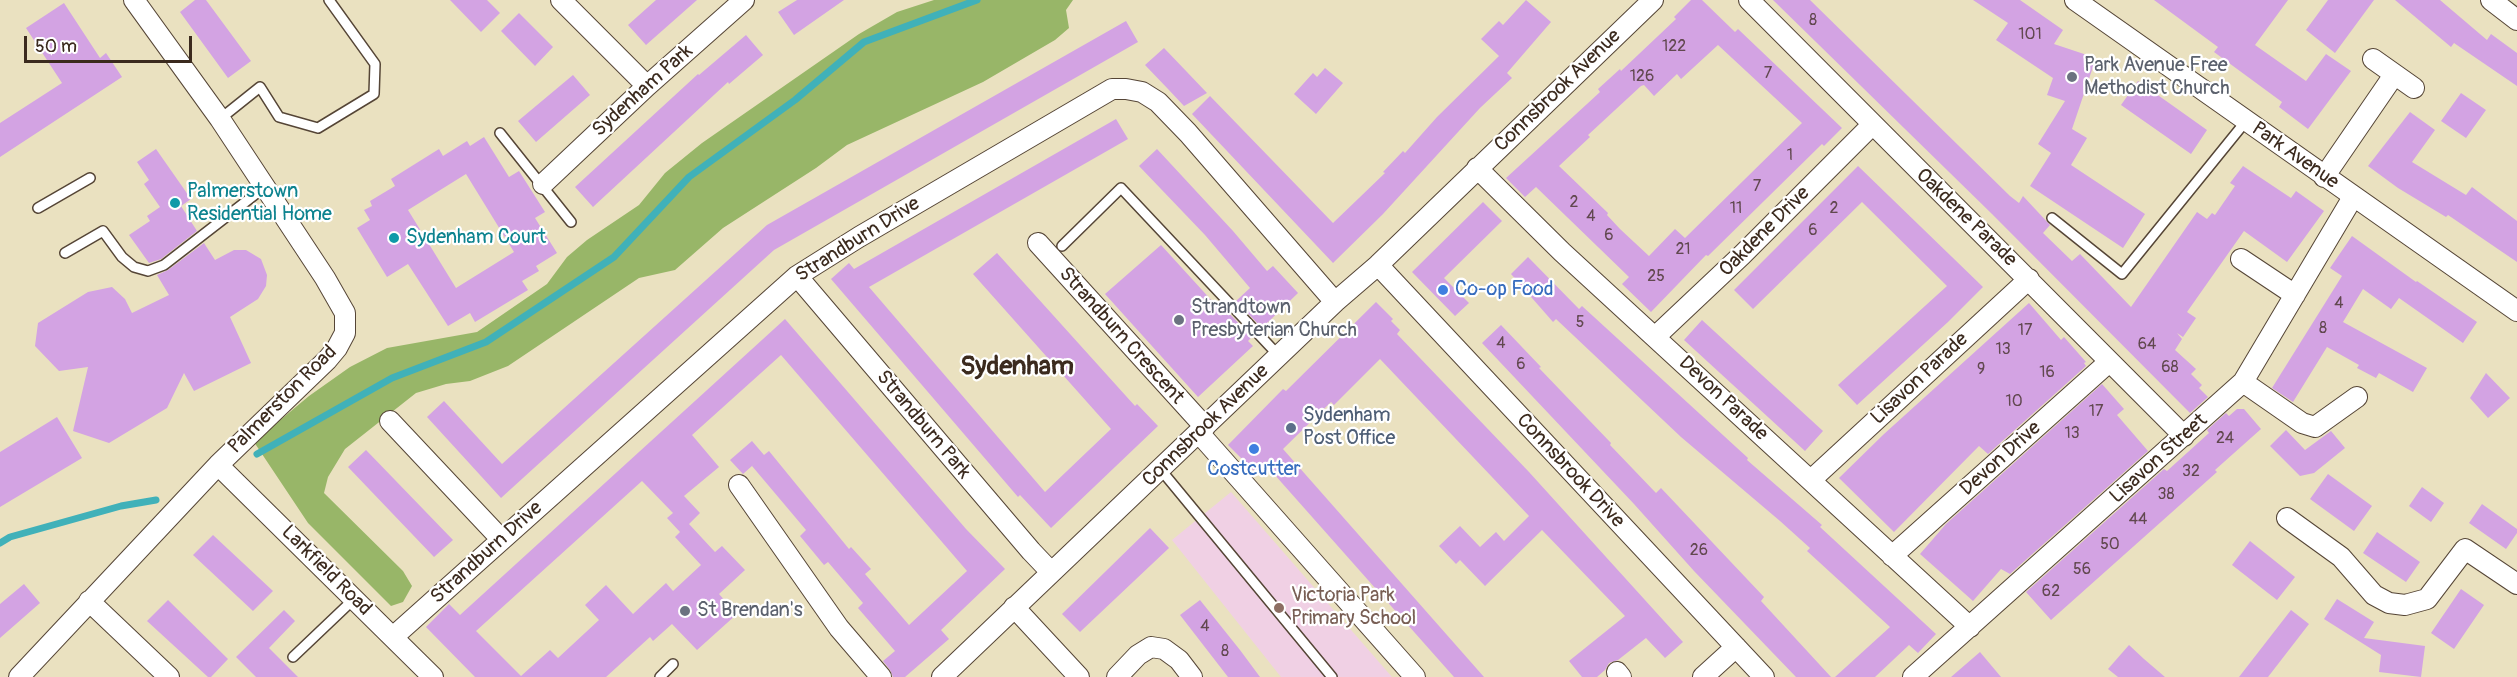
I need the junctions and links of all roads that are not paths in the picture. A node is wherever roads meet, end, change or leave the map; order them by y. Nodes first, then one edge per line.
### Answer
1 (134, 0) edge
2 (329, 0) edge
3 (561, 0) edge
4 (744, 0) edge
5 (1653, 0) edge
6 (1749, 0) edge
7 (2075, 0) edge
8 (2491, 0) edge
9 (2517, 20) edge
10 (2373, 59) dead end
11 (2394, 75) junction
12 (647, 86) junction
13 (2414, 88) dead end
14 (220, 118) junction
15 (2246, 121) junction
16 (1872, 125) junction
17 (500, 133) dead end
18 (1477, 168) junction
19 (2324, 177) junction
20 (90, 178) dead end
21 (543, 184) junction
22 (266, 186) junction
23 (2353, 197) junction
24 (38, 208) dead end
25 (2052, 218) dead end
26 (571, 222) dead end
27 (1038, 243) dead end
28 (1062, 246) dead end
29 (65, 253) dead end
30 (2241, 259) dead end
31 (1377, 265) junction
32 (797, 276) junction
33 (2029, 279) junction
34 (2295, 295) junction
35 (1335, 302) junction
36 (2517, 311) edge
37 (1655, 337) junction
38 (1279, 356) junction
39 (2109, 362) junction
40 (2242, 382) junction
41 (2357, 397) dead end
42 (390, 421) dead end
43 (1202, 430) junction
44 (2184, 436) junction
45 (218, 465) junction
46 (1161, 470) junction
47 (1811, 480) junction
48 (739, 485) dead end
49 (2287, 518) dead end
50 (501, 539) junction
51 (1892, 556) junction
52 (1051, 572) junction
53 (2517, 584) edge
54 (354, 599) junction
55 (89, 601) junction
56 (1014, 607) junction
57 (1970, 627) junction
58 (393, 637) junction
59 (1736, 647) junction
60 (293, 657) dead end
61 (673, 664) dead end
62 (19, 677) edge
63 (169, 677) edge
64 (433, 677) edge
65 (660, 677) edge
66 (881, 677) edge
67 (942, 677) edge
68 (1079, 677) edge
69 (1117, 677) edge
70 (1192, 677) edge
71 (1332, 677) edge
72 (1415, 677) edge
73 (1703, 677) edge
74 (1764, 677) edge
75 (1913, 677) edge

1 - 14 street, Palmerston Road
2 - 14 lane
3 - 12 street
4 - 12 street, Sydenham Park
5 - 18 street, Connsbrook Avenue
6 - 16 street, Oakdene Parade
7 - 15 street, Park Avenue
8 - 9 street
10 - 11 street
11 - 13 street
11 - 19 street
12 - 21 street, Sydenham Park
14 - 22 street, Palmerston Road
15 - 19 street, Park Avenue
15 - 25 lane
16 - 33 street, Oakdene Parade
16 - 37 street, Oakdene Drive
17 - 21 lane
18 - 31 street, Connsbrook Avenue
18 - 37 street, Devon Parade
19 - 23 street, Park Avenue
20 - 24 lane
21 - 26 lane
22 - 29 lane
22 - 45 street, Palmerston Road
23 - 34 street, Lisavon Street
23 - 36 street, Park Avenue
27 - 43 street, Strandburn Crescent
28 - 38 lane
30 - 34 street
31 - 35 street, Connsbrook Avenue
31 - 59 street, Connsbrook Drive
32 - 35 street, Strandburn Drive
32 - 50 street, Strandburn Drive
32 - 52 street, Strandburn Park
33 - 39 street, Oakdene Parade
33 - 47 street, Lisavon Parade
34 - 40 street, Lisavon Street
35 - 38 street, Connsbrook Avenue
37 - 47 street, Devon Parade
38 - 43 street, Connsbrook Avenue
39 - 44 street, Oakdene Parade
39 - 51 street, Devon Drive
40 - 41 street
40 - 44 street, Lisavon Street
42 - 50 street
43 - 46 street, Connsbrook Avenue
43 - 72 street, Strandburn Crescent
44 - 57 street, Lisavon Street
45 - 54 street, Larkfield Road
45 - 55 street, Palmerston Road
46 - 52 street, Connsbrook Avenue
46 - 71 lane
47 - 51 street, Devon Parade
48 - 66 street
49 - 53 street
50 - 58 street, Strandburn Drive
51 - 57 street, Devon Parade
52 - 56 street, Connsbrook Avenue
54 - 58 street, Larkfield Road
54 - 60 lane
55 - 62 street, Palmerston Road
55 - 63 street
56 - 67 street, Connsbrook Avenue
56 - 68 street
57 - 75 street, Lisavon Street
58 - 64 street, Larkfield Road
59 - 73 street
59 - 74 street, Connsbrook Drive
61 - 65 lane
69 - 70 street

